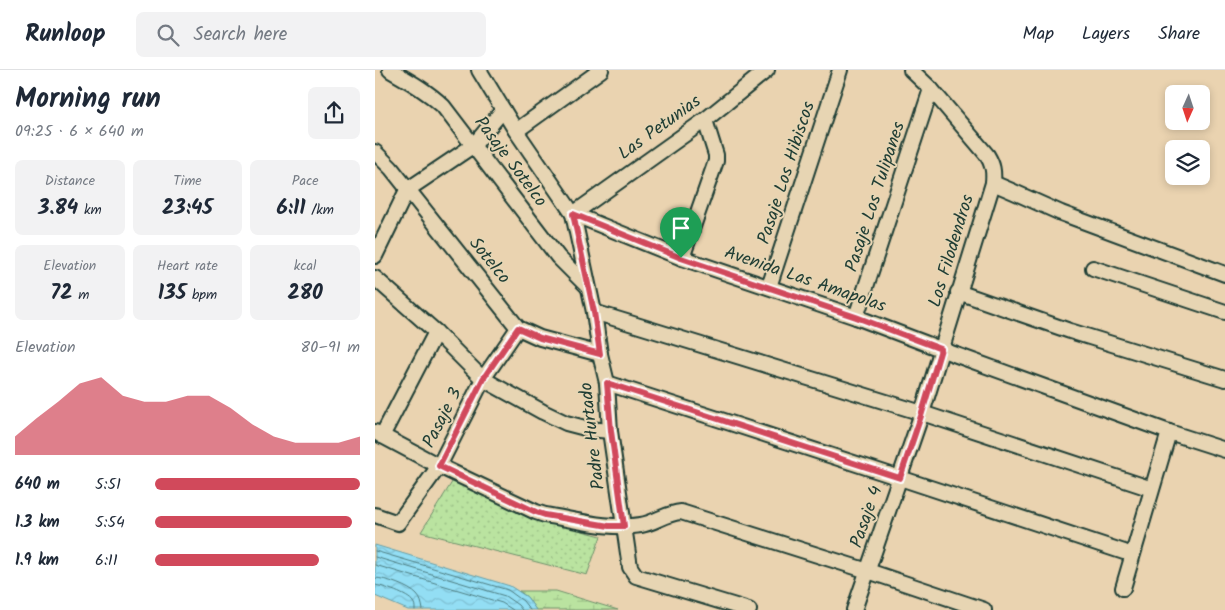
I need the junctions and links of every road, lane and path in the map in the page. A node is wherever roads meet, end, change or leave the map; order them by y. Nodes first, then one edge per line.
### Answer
1 (390, 70) edge
2 (479, 70) edge
3 (601, 70) edge
4 (767, 70) edge
5 (840, 70) edge
6 (911, 70) edge
7 (931, 89) junction
8 (503, 110) junction
9 (705, 120) junction
10 (516, 131) junction
11 (474, 145) junction
12 (375, 152) edge
13 (993, 183) junction
14 (407, 190) junction
15 (573, 214) junction
16 (375, 256) edge
17 (681, 258) junction
18 (1093, 268) dead end
19 (1225, 274) edge
20 (375, 278) edge
21 (769, 287) junction
22 (589, 288) junction
23 (958, 292) junction
24 (594, 312) junction
25 (1225, 312) edge
26 (856, 317) junction
27 (518, 328) junction
28 (436, 332) junction
29 (941, 349) junction
30 (600, 354) junction
31 (483, 379) junction
32 (1225, 379) edge
33 (607, 383) junction
34 (922, 413) junction
35 (611, 431) junction
36 (1169, 432) junction
37 (378, 434) edge
38 (1225, 450) edge
39 (439, 466) junction
40 (900, 478) junction
41 (1146, 487) dead end
42 (375, 515) edge
43 (624, 526) junction
44 (1124, 552) dead end
45 (868, 571) junction
46 (1123, 588) dead end
47 (749, 610) edge
48 (854, 610) edge
49 (984, 610) edge

1 - 11 street, Pasaje Sotelco
2 - 8 street
3 - 10 street
4 - 9 street, Las Petunias
5 - 21 street, Pasaje Los Hibiscos
6 - 7 street
7 - 13 street, Los Filodendros
7 - 26 street, Pasaje Los Tulipanes
8 - 10 street
8 - 11 street
9 - 15 street, Las Petunias
9 - 17 street
10 - 15 street
11 - 14 street
11 - 22 street, Pasaje Sotelco
12 - 14 street, Sotelco
13 - 19 street
13 - 23 street, Los Filodendros
14 - 16 street
14 - 27 street, Sotelco
15 - 17 street, Avenida Las Amapolas
15 - 22 street, Padre Hurtado
17 - 21 street, Avenida Las Amapolas
18 - 25 street
20 - 28 street
21 - 26 street, Avenida Las Amapolas
22 - 24 street, Padre Hurtado
23 - 29 street, Los Filodendros
23 - 32 street
24 - 30 street, Padre Hurtado
24 - 34 street
26 - 29 street, Avenida Las Amapolas
27 - 30 street, Sotelco
27 - 31 street, Pasaje 3
28 - 31 street
28 - 37 street
29 - 34 street, Pasaje 4
29 - 36 street, Avenida Las Amapolas
30 - 33 street, Padre Hurtado
31 - 35 street
31 - 39 street, Pasaje 3
33 - 35 street, Padre Hurtado
33 - 40 street
34 - 40 street, Pasaje 4
34 - 41 street
35 - 43 street, Padre Hurtado
36 - 38 street, Avenida Las Amapolas
36 - 46 street
37 - 39 street
39 - 42 street, Pasaje 3
39 - 43 street
40 - 44 street
40 - 45 street, Pasaje 4
43 - 45 street
43 - 47 street, Padre Hurtado
45 - 48 street, Pasaje 4
45 - 49 street

